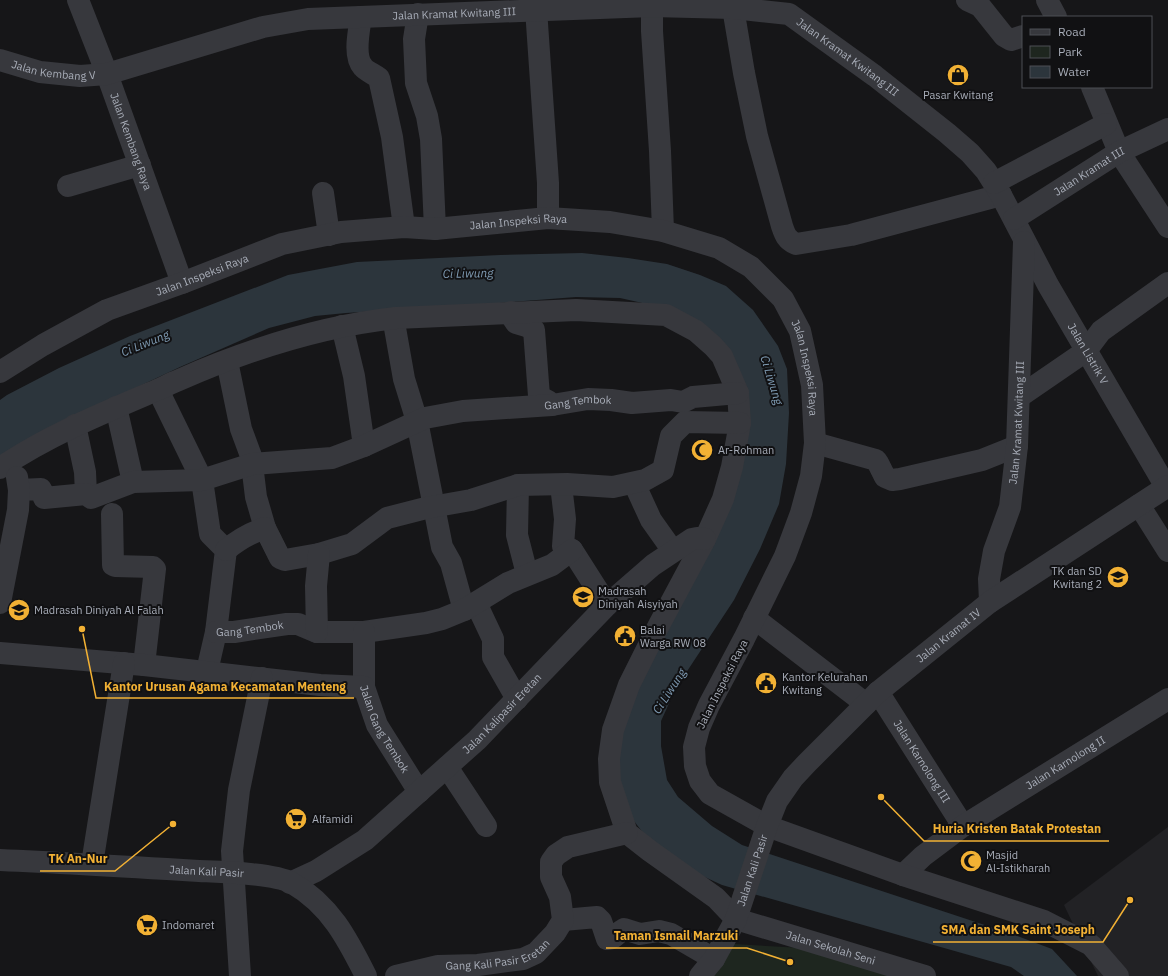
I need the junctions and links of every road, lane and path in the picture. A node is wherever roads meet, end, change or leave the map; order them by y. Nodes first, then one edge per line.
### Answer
1 (78, 0) edge
2 (967, 0) edge
3 (652, 6) junction
4 (791, 7) edge
5 (734, 8) junction
6 (536, 9) junction
7 (418, 14) junction
8 (361, 17) junction
9 (1022, 36) edge
10 (0, 60) edge
11 (107, 74) junction
12 (1092, 88) edge
13 (1106, 124) junction
14 (1168, 129) edge
15 (1119, 152) junction
16 (140, 165) junction
17 (68, 186) dead end
18 (998, 189) junction
19 (323, 193) dead end
20 (548, 218) junction
21 (1014, 219) junction
22 (404, 227) junction
23 (1168, 227) edge
24 (435, 228) junction
25 (663, 231) junction
26 (329, 235) junction
27 (1024, 239) junction
28 (182, 283) junction
29 (1168, 283) edge
30 (511, 312) junction
31 (396, 318) junction
32 (342, 326) junction
33 (1086, 351) junction
34 (227, 362) junction
35 (0, 372) edge
36 (158, 390) junction
37 (738, 393) junction
38 (1019, 397) junction
39 (552, 405) junction
40 (116, 406) junction
41 (418, 421) junction
42 (740, 423) junction
43 (75, 425) junction
44 (815, 443) junction
45 (364, 446) junction
46 (1018, 446) junction
47 (7, 463) edge
48 (252, 464) junction
49 (202, 480) junction
50 (133, 482) junction
51 (634, 483) junction
52 (518, 485) junction
53 (561, 485) junction
54 (1167, 487) edge
55 (19, 490) junction
56 (86, 494) junction
57 (1139, 505) junction
58 (434, 507) junction
59 (112, 514) dead end
60 (265, 528) junction
61 (705, 539) junction
62 (226, 550) junction
63 (572, 550) junction
64 (673, 551) junction
65 (1168, 551) edge
66 (319, 554) junction
67 (527, 574) junction
68 (990, 602) junction
69 (0, 603) edge
70 (607, 606) junction
71 (470, 607) junction
72 (754, 618) junction
73 (216, 632) junction
74 (317, 632) junction
75 (364, 632) junction
76 (0, 653) edge
77 (134, 664) junction
78 (207, 672) junction
79 (262, 678) junction
80 (364, 687) junction
81 (872, 698) junction
82 (517, 699) junction
83 (1168, 699) edge
84 (447, 767) junction
85 (419, 792) junction
86 (486, 826) dead end
87 (963, 826) junction
88 (765, 832) junction
89 (627, 833) junction
90 (93, 857) junction
91 (0, 860) edge
92 (233, 873) junction
93 (902, 875) junction
94 (290, 882) junction
95 (738, 911) junction
96 (563, 920) junction
97 (714, 959) junction
98 (240, 976) edge
99 (366, 976) edge
100 (396, 976) edge
101 (700, 976) edge
102 (925, 976) edge
103 (1118, 976) edge

1 - 11 street, Jalan Kembang Raya
2 - 9 street
3 - 5 street, Jalan Kramat Kwitang III
3 - 6 street, Jalan Kramat Kwitang III
3 - 25 street
4 - 5 street, Jalan Kramat Kwitang III
4 - 18 street, Jalan Kramat Kwitang III
5 - 18 street
6 - 7 street, Jalan Kramat Kwitang III
6 - 20 street
7 - 8 street, Jalan Kramat Kwitang III
7 - 24 street
8 - 11 street, Jalan Kramat Kwitang III
8 - 22 street
10 - 11 street, Jalan Kembang V
11 - 16 street, Jalan Kembang Raya
12 - 13 street
13 - 15 street
13 - 18 street
14 - 15 street, Jalan Kramat III
15 - 21 street, Jalan Kramat III
15 - 23 street
16 - 17 street
16 - 28 street, Jalan Kembang Raya
18 - 21 street, Jalan Kramat Kwitang III
19 - 26 street
20 - 24 street, Jalan Inspeksi Raya
20 - 25 street, Jalan Inspeksi Raya
21 - 27 street, Jalan Listrik V
22 - 24 street, Jalan Inspeksi Raya
22 - 26 street, Jalan Inspeksi Raya
25 - 44 street, Jalan Inspeksi Raya
26 - 28 street, Jalan Inspeksi Raya
27 - 33 street, Jalan Listrik V
27 - 38 street, Jalan Kramat Kwitang III
28 - 35 street, Jalan Inspeksi Raya
29 - 33 street
30 - 31 street
30 - 37 street
30 - 39 street
31 - 32 street
31 - 41 street
32 - 34 street
32 - 45 street
33 - 38 street
33 - 54 street, Jalan Listrik V
34 - 36 street
34 - 48 street
36 - 40 street
36 - 49 street
37 - 39 street, Gang Tembok
37 - 42 street
38 - 46 street, Jalan Kramat Kwitang III
39 - 41 street, Gang Tembok
40 - 43 street
40 - 50 street
41 - 45 street, Gang Tembok
41 - 58 street
42 - 51 street
42 - 61 street
43 - 47 street
43 - 56 street
44 - 46 street
44 - 72 street, Jalan Inspeksi Raya
45 - 48 street, Gang Tembok
46 - 68 street, Jalan Kramat Kwitang III
47 - 55 street
48 - 49 street, Gang Tembok
48 - 60 street
49 - 50 street, Gang Tembok
49 - 62 street
50 - 56 street, Gang Tembok
51 - 53 street
51 - 64 street
52 - 53 street
52 - 58 street
52 - 67 street
53 - 63 street
54 - 57 street, Jalan Kramat IV
55 - 56 street, Gang Tembok
55 - 69 street
57 - 65 street
57 - 68 street, Jalan Kramat IV
58 - 66 street
58 - 71 street
59 - 77 street
60 - 62 street
60 - 66 street
61 - 64 street, Jalan Kalipasir Eretan
61 - 89 street
62 - 73 street, Gang Tembok
63 - 67 street, Gang Tembok
63 - 70 street
64 - 70 street, Jalan Kalipasir Eretan
66 - 74 street
67 - 71 street, Gang Tembok
68 - 81 street, Jalan Kramat IV
70 - 82 street, Jalan Kalipasir Eretan
71 - 75 street, Gang Tembok
71 - 82 street
72 - 81 street
72 - 88 street, Jalan Inspeksi Raya
73 - 74 street, Gang Tembok
73 - 78 street
74 - 75 street, Gang Tembok
75 - 80 street
76 - 77 street, Jalan Gang Tembok
77 - 78 street, Jalan Gang Tembok
77 - 90 street
78 - 79 street, Jalan Gang Tembok
79 - 80 street, Jalan Gang Tembok
79 - 92 street
80 - 85 street, Jalan Gang Tembok
81 - 87 street, Jalan Karnolong III
81 - 88 street, Jalan Kramat IV
82 - 84 street, Jalan Kalipasir Eretan
83 - 87 street, Jalan Karnolong II
84 - 85 street, Jalan Kalipasir Eretan
84 - 86 street
85 - 94 street, Jalan Kalipasir Eretan
87 - 93 street
88 - 93 street, Jalan Inspeksi Raya
88 - 95 street, Jalan Kali Pasir
89 - 95 street
89 - 96 street
90 - 91 street, Jalan Kali Pasir
90 - 92 street, Jalan Kali Pasir
92 - 94 street, Jalan Kali Pasir
92 - 98 street
93 - 103 street, Jalan Inspeksi Raya
94 - 99 street, Jalan Kali Pasir
95 - 97 street, Jalan Kali Pasir
95 - 102 street, Jalan Sekolah Seni
96 - 97 street
96 - 100 street, Gang Kali Pasir Eretan
97 - 101 street, Jalan Kali Pasir

